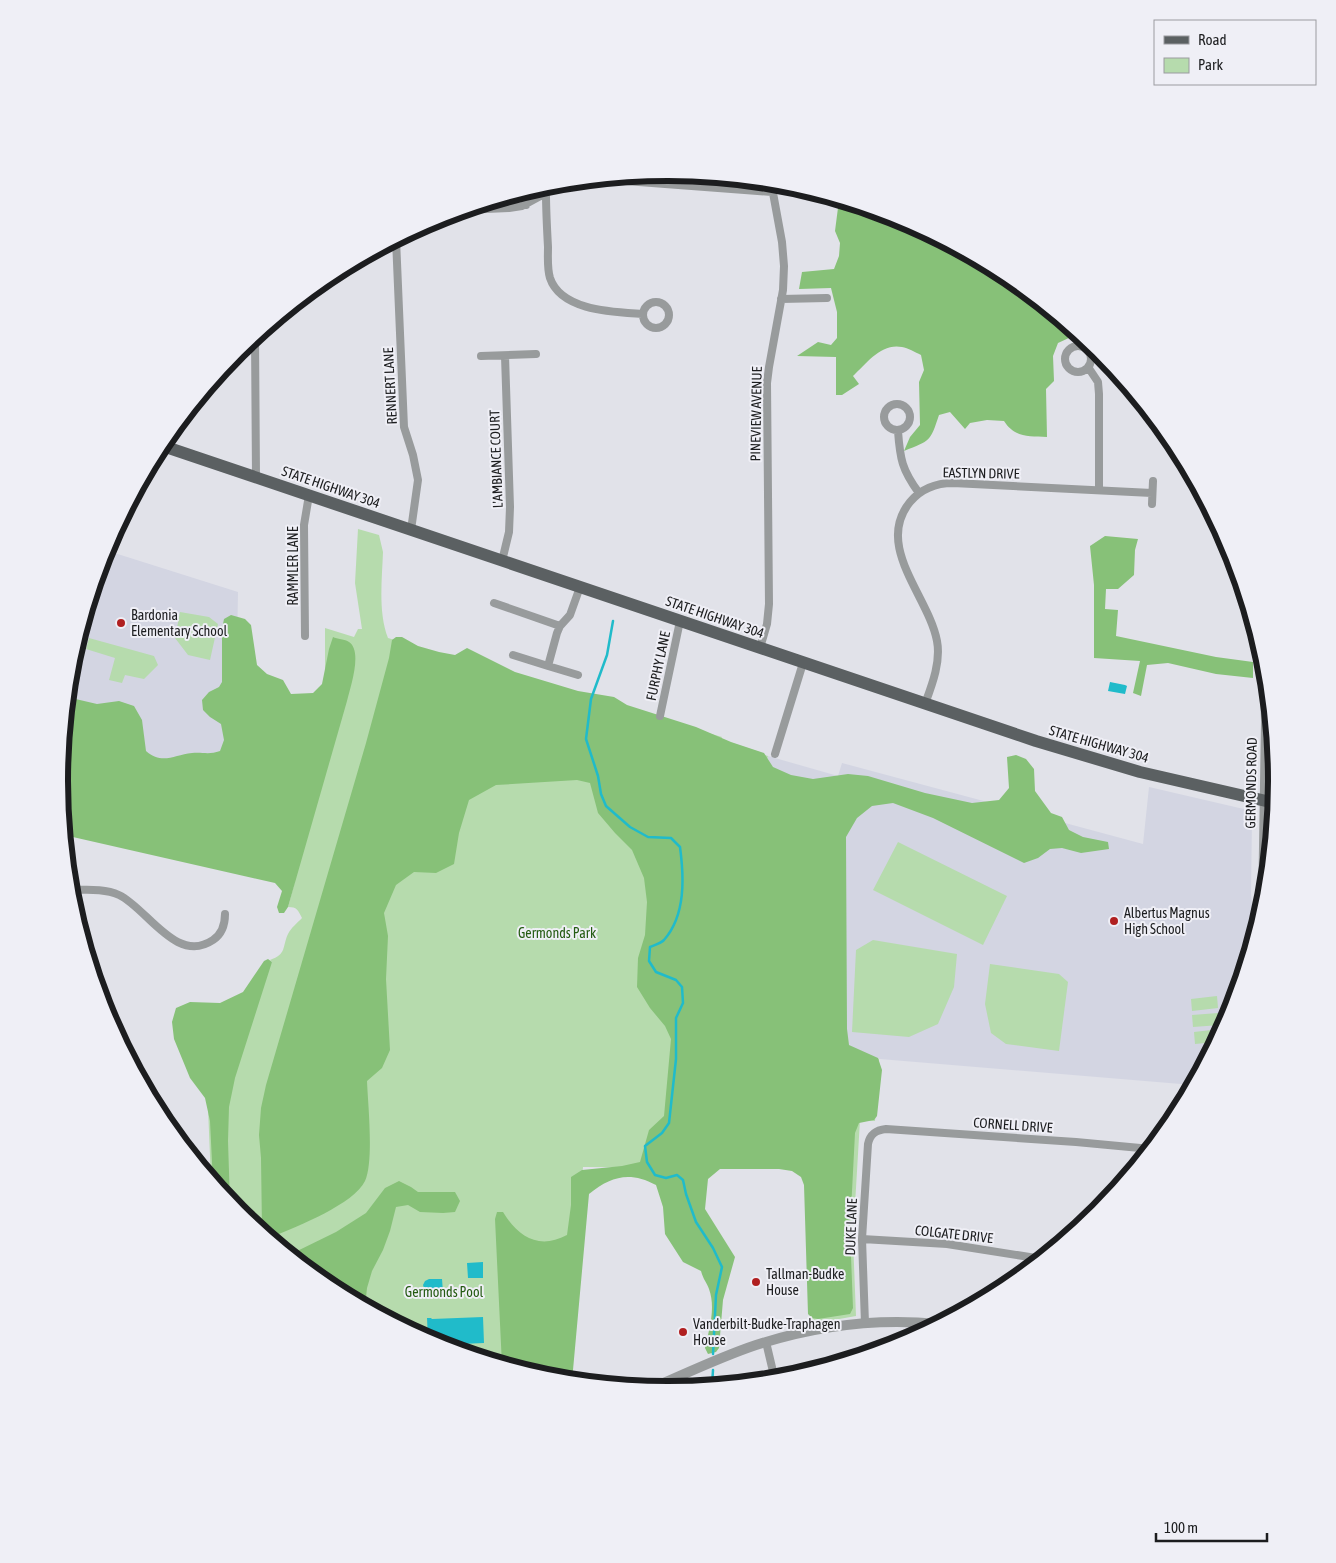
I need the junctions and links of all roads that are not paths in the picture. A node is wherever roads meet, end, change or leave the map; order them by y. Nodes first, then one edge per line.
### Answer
1 (666, 181) edge
2 (772, 192) joint
3 (546, 194) edge
4 (541, 195) edge
5 (526, 198) edge
6 (526, 205) junction
7 (488, 209) edge
8 (396, 246) edge
9 (827, 298) dead end
10 (781, 299) junction
11 (642, 314) dead end
12 (255, 346) edge
13 (536, 354) dead end
14 (481, 356) dead end
15 (505, 356) junction
16 (1088, 367) dead end
17 (898, 431) dead end
18 (169, 448) edge
19 (256, 477) junction
20 (1153, 481) dead end
21 (1098, 490) junction
22 (919, 493) junction
23 (1152, 493) junction
24 (310, 495) junction
25 (1152, 504) dead end
26 (411, 530) junction
27 (502, 561) junction
28 (580, 587) junction
29 (494, 604) dead end
30 (680, 621) junction
31 (560, 626) junction
32 (306, 636) dead end
33 (760, 648) junction
34 (513, 655) dead end
35 (803, 663) junction
36 (548, 666) junction
37 (578, 675) dead end
38 (925, 704) junction
39 (660, 716) dead end
40 (775, 754) dead end
41 (1267, 801) edge
42 (78, 890) edge
43 (225, 914) dead end
44 (874, 1133) joint
45 (1143, 1148) edge
46 (862, 1239) junction
47 (1034, 1258) edge
48 (865, 1323) junction
49 (926, 1323) edge
50 (766, 1342) junction
51 (773, 1372) edge
52 (666, 1382) edge

1 - 2 street
2 - 10 street, PINEVIEW AVENUE
3 - 11 street
4 - 6 street
5 - 6 street
6 - 7 street
8 - 26 street, RENNERT LANE
9 - 10 street
10 - 33 street, PINEVIEW AVENUE
12 - 19 street
13 - 15 street
14 - 15 street
15 - 27 street, L'AMBIANCE COURT
16 - 21 street
17 - 22 street
18 - 19 main road, STATE HIGHWAY 304
19 - 24 main road, STATE HIGHWAY 304
20 - 23 street
21 - 22 street, EASTLYN DRIVE
21 - 23 street, EASTLYN DRIVE
22 - 38 street, EASTLYN DRIVE
23 - 25 street
24 - 26 main road, STATE HIGHWAY 304
24 - 32 street, RAMMLER LANE
26 - 27 main road, STATE HIGHWAY 304
27 - 28 main road, STATE HIGHWAY 304
28 - 30 main road, STATE HIGHWAY 304
28 - 31 street
29 - 31 street
30 - 33 main road, STATE HIGHWAY 304
30 - 39 street, FURPHY LANE
31 - 36 street
33 - 35 main road, STATE HIGHWAY 304
34 - 36 street
35 - 38 main road, STATE HIGHWAY 304
35 - 40 street
36 - 37 street
38 - 41 main road, STATE HIGHWAY 304
42 - 43 street
44 - 45 street, CORNELL DRIVE
44 - 46 street, DUKE LANE
46 - 47 street, COLGATE DRIVE
46 - 48 street, DUKE LANE
48 - 49 street
48 - 50 street
50 - 51 street
50 - 52 street

